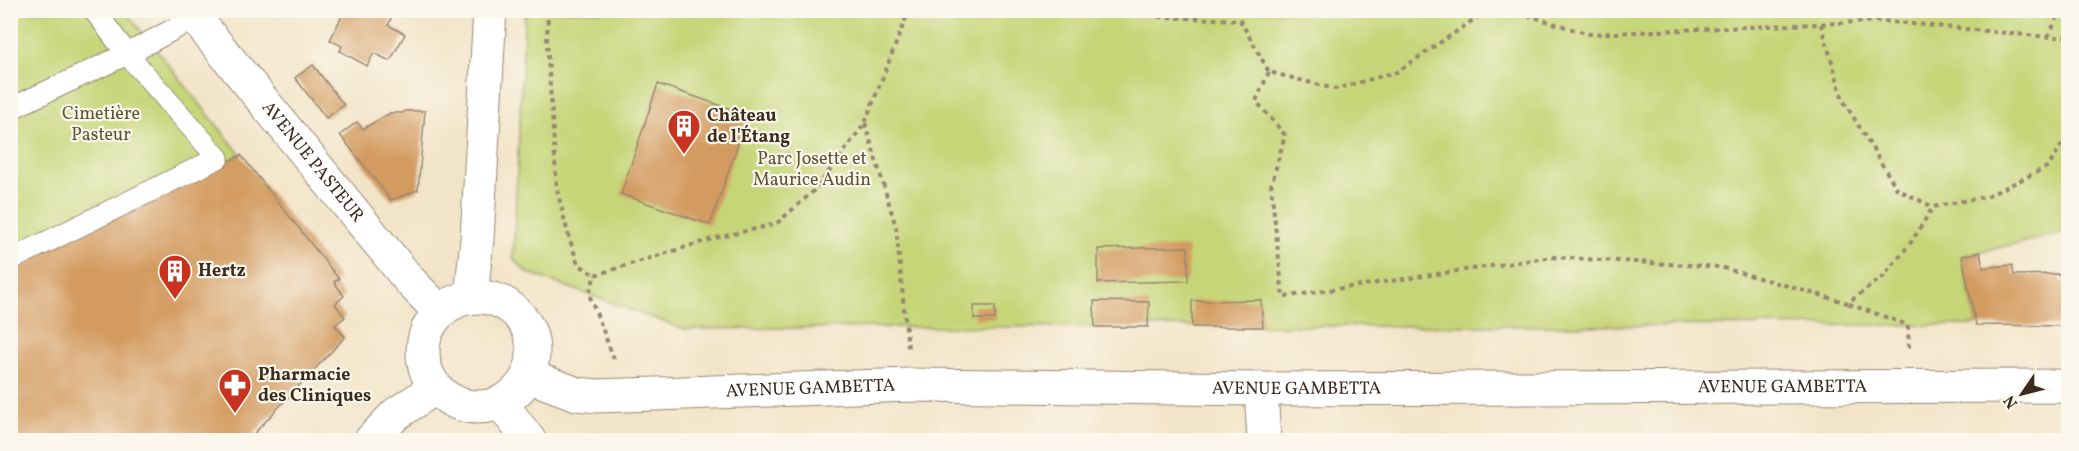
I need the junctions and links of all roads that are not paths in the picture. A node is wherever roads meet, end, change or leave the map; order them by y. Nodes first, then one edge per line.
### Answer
1 (94, 10) edge
2 (489, 10) edge
3 (192, 14) edge
4 (127, 54) junction
5 (10, 109) edge
6 (10, 260) edge
7 (471, 297) junction
8 (439, 311) junction
9 (528, 376) junction
10 (2068, 386) edge
11 (435, 388) junction
12 (1261, 389) junction
13 (501, 402) junction
14 (371, 441) edge
15 (529, 441) edge
16 (1264, 441) edge

1 - 4 lane
2 - 7 main road
3 - 4 lane
3 - 8 main road, AVENUE PASTEUR
4 - 5 lane
4 - 6 lane
7 - 8 main road
7 - 9 main road
8 - 11 main road
9 - 12 main road, AVENUE GAMBETTA
9 - 13 main road
10 - 12 main road, AVENUE GAMBETTA
11 - 13 main road
11 - 14 main road
12 - 16 main road
13 - 15 main road

